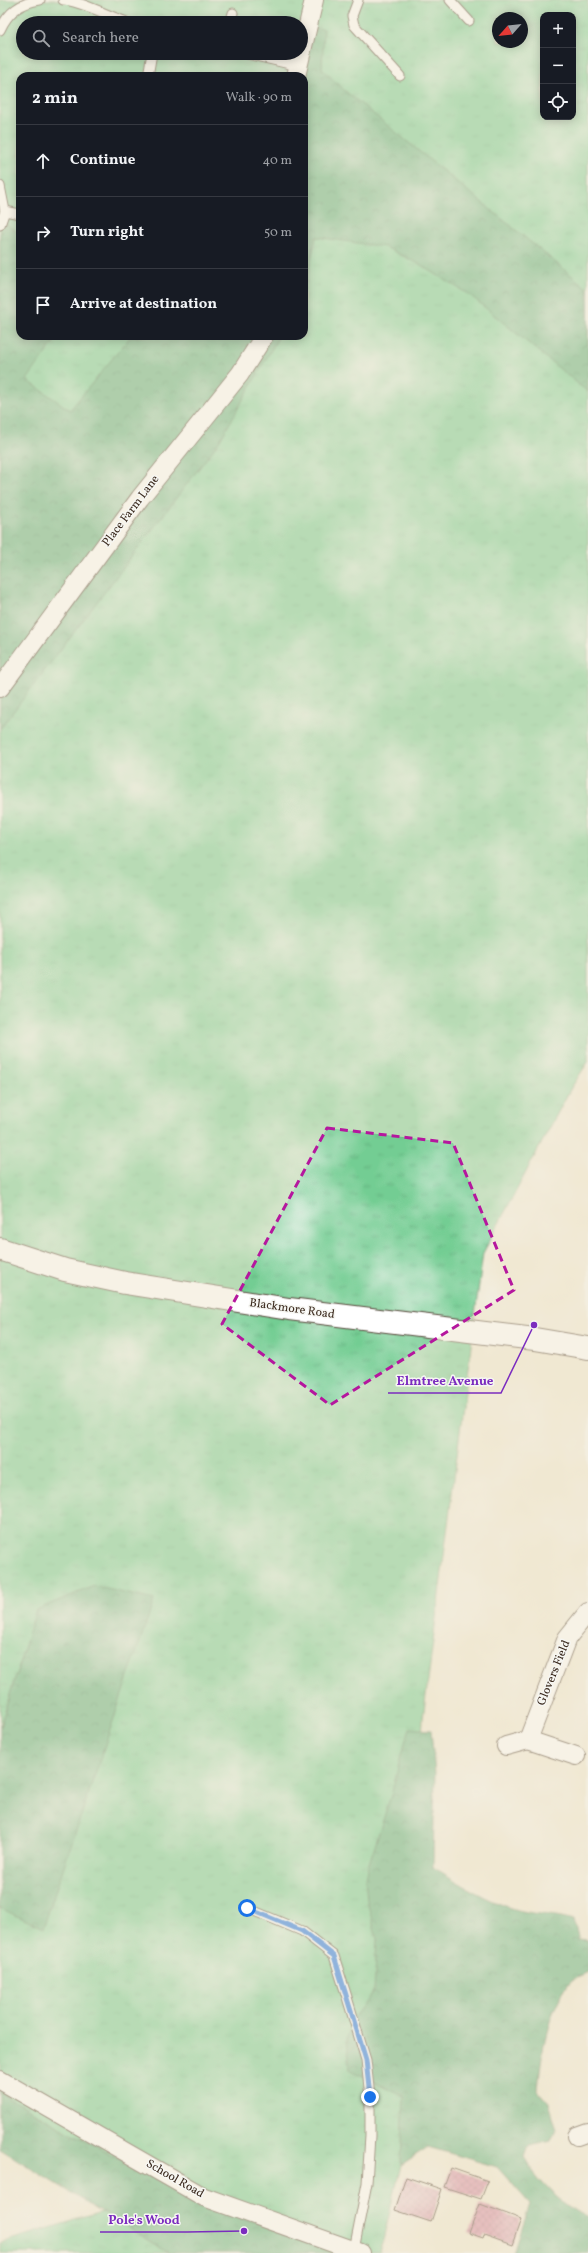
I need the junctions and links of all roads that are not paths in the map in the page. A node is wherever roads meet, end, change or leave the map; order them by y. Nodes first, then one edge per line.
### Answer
1 (40, 0) edge
2 (63, 0) edge
3 (314, 0) edge
4 (358, 0) edge
5 (450, 0) edge
6 (233, 13) dead end
7 (112, 16) edge
8 (232, 16) edge
9 (469, 21) dead end
10 (308, 25) edge
11 (0, 30) edge
12 (151, 60) edge
13 (264, 60) edge
14 (300, 60) edge
15 (297, 71) edge
16 (149, 72) edge
17 (400, 76) dead end
18 (0, 186) edge
19 (5, 211) junction
20 (16, 213) edge
21 (0, 225) edge
22 (261, 340) edge
23 (0, 688) edge
24 (0, 1249) edge
25 (588, 1348) edge
26 (588, 1612) edge
27 (528, 1740) junction
28 (506, 1746) dead end
29 (576, 1756) dead end
30 (247, 1908) dead end
31 (0, 2080) edge
32 (358, 2252) edge

1 - 11 lane
2 - 7 lane
3 - 10 street
4 - 17 lane
5 - 9 lane
6 - 8 lane
12 - 16 lane
13 - 15 lane
14 - 15 street
18 - 19 lane
19 - 20 lane
19 - 21 lane
22 - 23 street, Place Farm Lane
24 - 25 street, Blackmore Road
26 - 27 street, Glovers Field
27 - 28 street
27 - 29 street
30 - 32 lane
31 - 32 street, School Road

